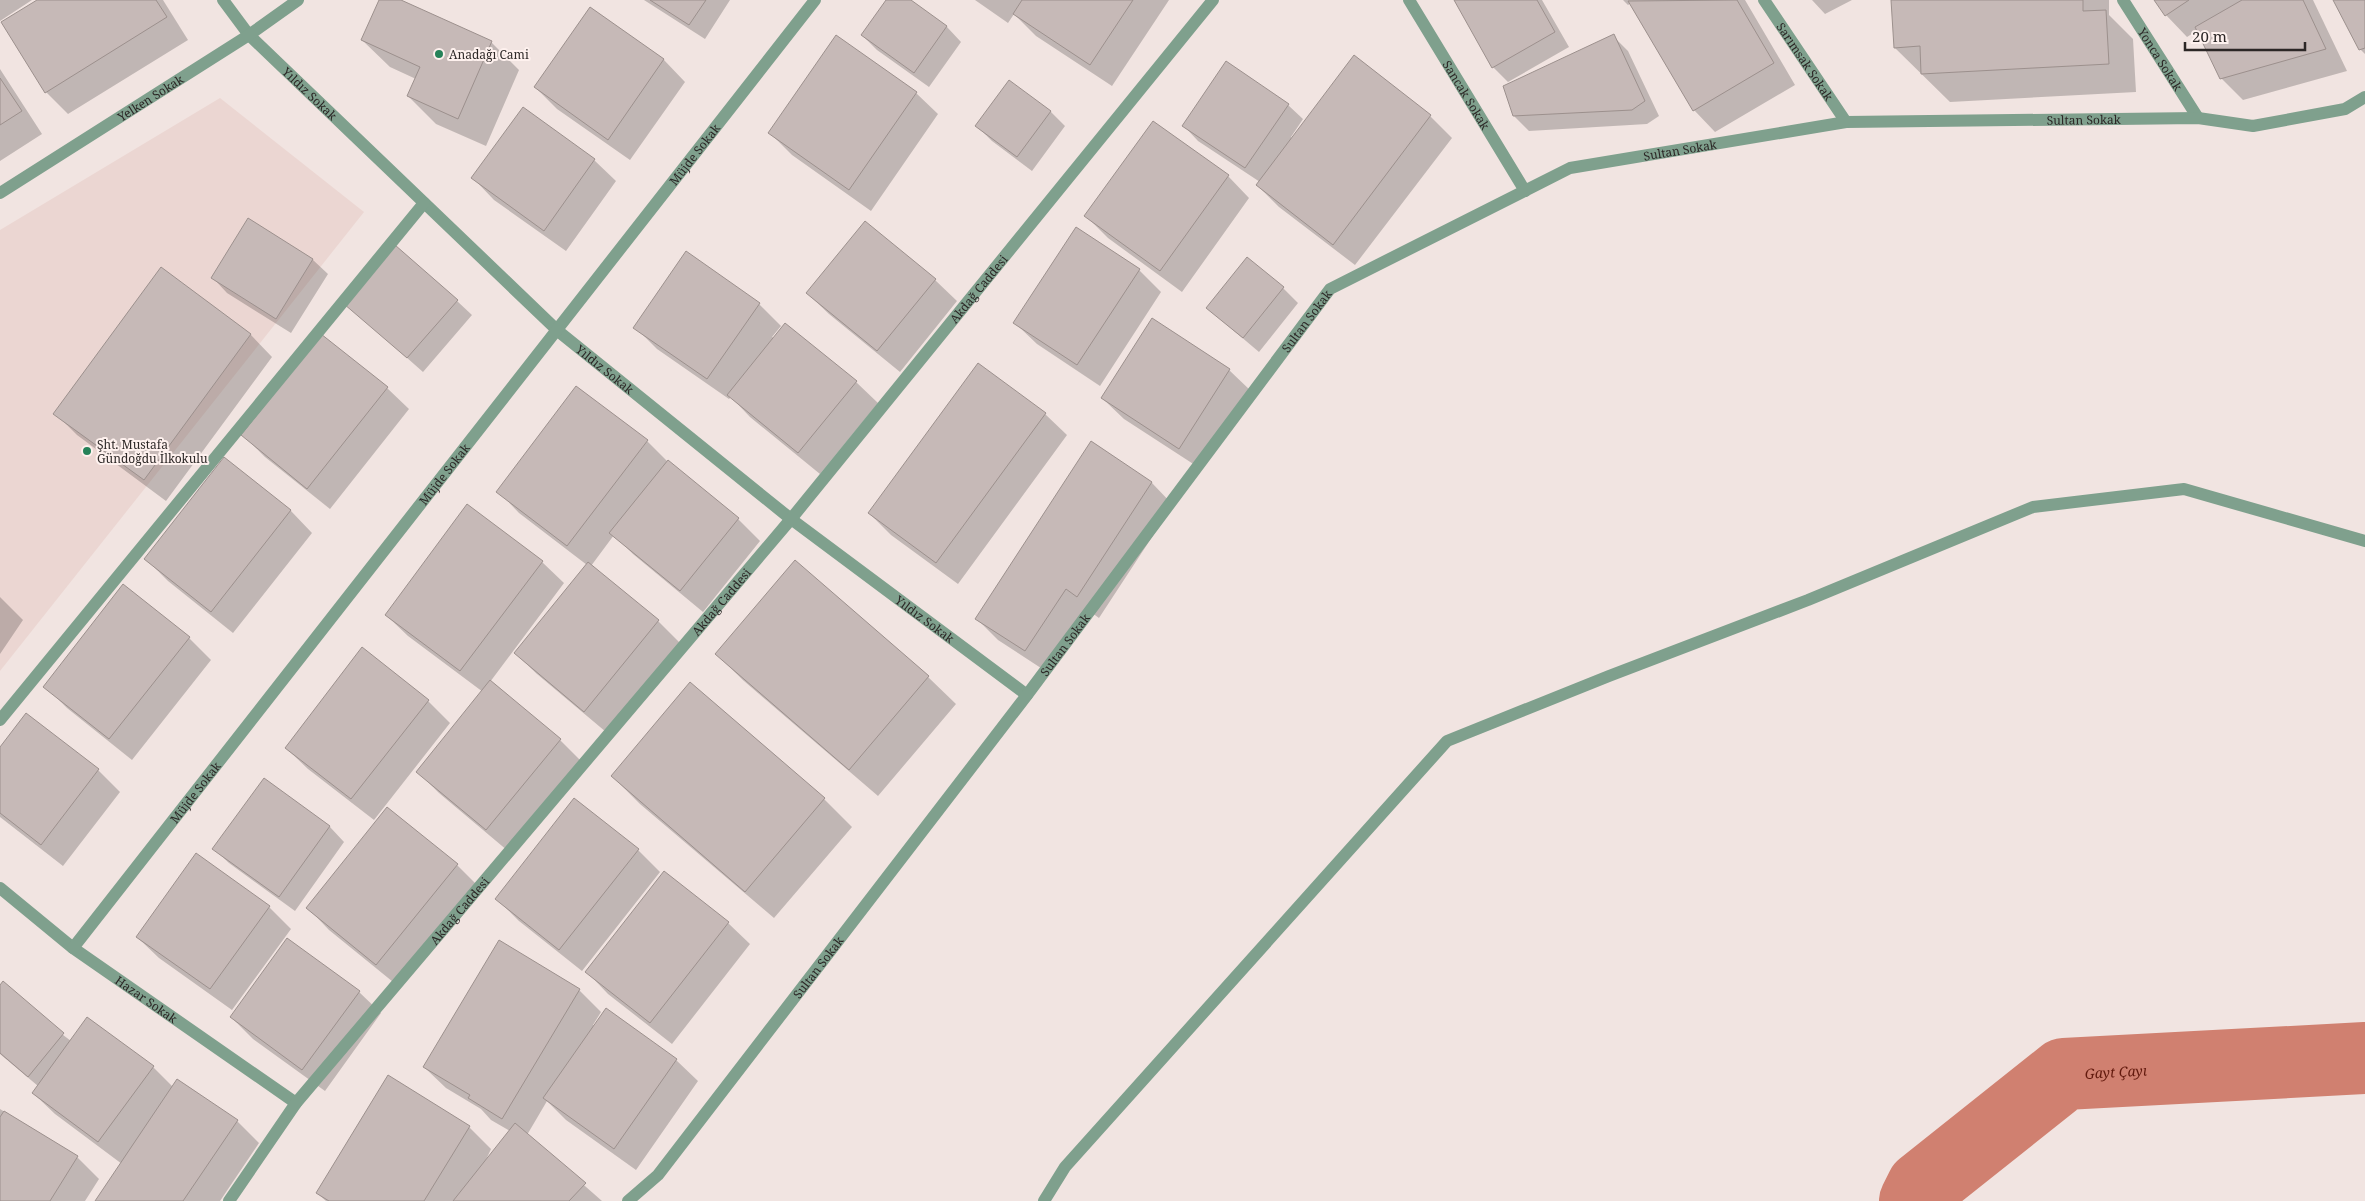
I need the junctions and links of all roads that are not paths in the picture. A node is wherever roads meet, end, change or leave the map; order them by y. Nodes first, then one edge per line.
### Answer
1 (223, 0) edge
2 (298, 0) edge
3 (815, 0) edge
4 (1213, 0) edge
5 (1409, 0) edge
6 (1764, 0) edge
7 (2123, 0) edge
8 (249, 34) junction
9 (2365, 97) edge
10 (2198, 118) junction
11 (1846, 122) junction
12 (1525, 191) junction
13 (0, 193) edge
14 (424, 203) junction
15 (558, 331) junction
16 (792, 519) junction
17 (2365, 541) edge
18 (1026, 695) junction
19 (0, 720) edge
20 (0, 888) edge
21 (73, 948) junction
22 (296, 1103) junction
23 (229, 1201) edge
24 (628, 1201) edge
25 (1044, 1201) edge

1 - 8 street, Yıldız Sokak
2 - 8 street, Yelken Sokak
3 - 15 street, Müjde Sokak
4 - 16 street, Akdağ Caddesi
5 - 12 street, Sancak Sokak
6 - 11 street, Sarımsak Sokak
7 - 10 street, Yonca Sokak
8 - 13 street, Yelken Sokak
8 - 14 street, Yıldız Sokak
9 - 10 street, Sultan Sokak
10 - 11 street, Sultan Sokak
11 - 12 street, Sultan Sokak
12 - 18 street, Sultan Sokak
14 - 15 street, Yıldız Sokak
14 - 19 street
15 - 16 street, Yıldız Sokak
15 - 21 street, Müjde Sokak
16 - 18 street, Yıldız Sokak
16 - 22 street, Akdağ Caddesi
17 - 25 street
18 - 24 street, Sultan Sokak
20 - 21 street, Hazar Sokak
21 - 22 street, Hazar Sokak
22 - 23 street, Akdağ Caddesi

